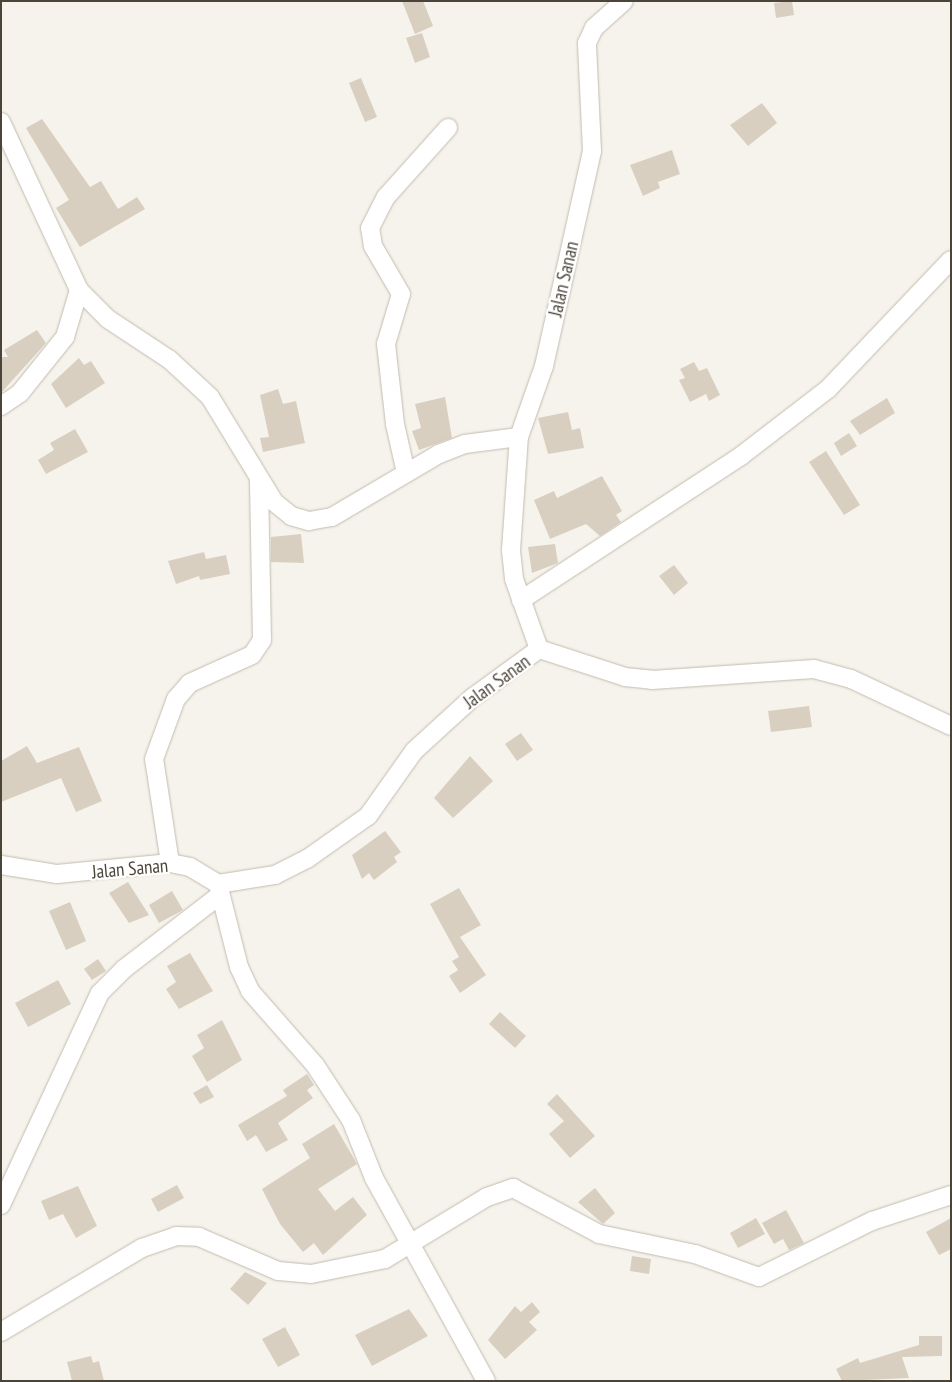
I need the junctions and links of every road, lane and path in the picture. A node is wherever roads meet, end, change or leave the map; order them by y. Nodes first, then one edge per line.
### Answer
1 (624, 1) edge
2 (1, 122) edge
3 (448, 128) dead end
4 (951, 260) edge
5 (79, 290) junction
6 (1, 406) edge
7 (519, 437) junction
8 (406, 473) junction
9 (259, 479) junction
10 (521, 600) junction
11 (539, 649) junction
12 (951, 726) edge
13 (170, 863) junction
14 (1, 865) edge
15 (219, 889) junction
16 (951, 1195) edge
17 (1, 1205) edge
18 (410, 1243) junction
19 (1, 1332) edge
20 (486, 1381) edge

1 - 7 street, Jalan Sanan
2 - 5 street
3 - 8 street
4 - 10 street
5 - 6 street
5 - 9 street
7 - 8 street
7 - 10 street, Jalan Sanan
8 - 9 street
9 - 13 street
10 - 11 street, Jalan Sanan
11 - 12 street
11 - 15 street, Jalan Sanan
13 - 14 street, Jalan Sanan
13 - 15 street, Jalan Sanan
15 - 17 street
15 - 18 street
16 - 18 street
18 - 19 street
18 - 20 street

